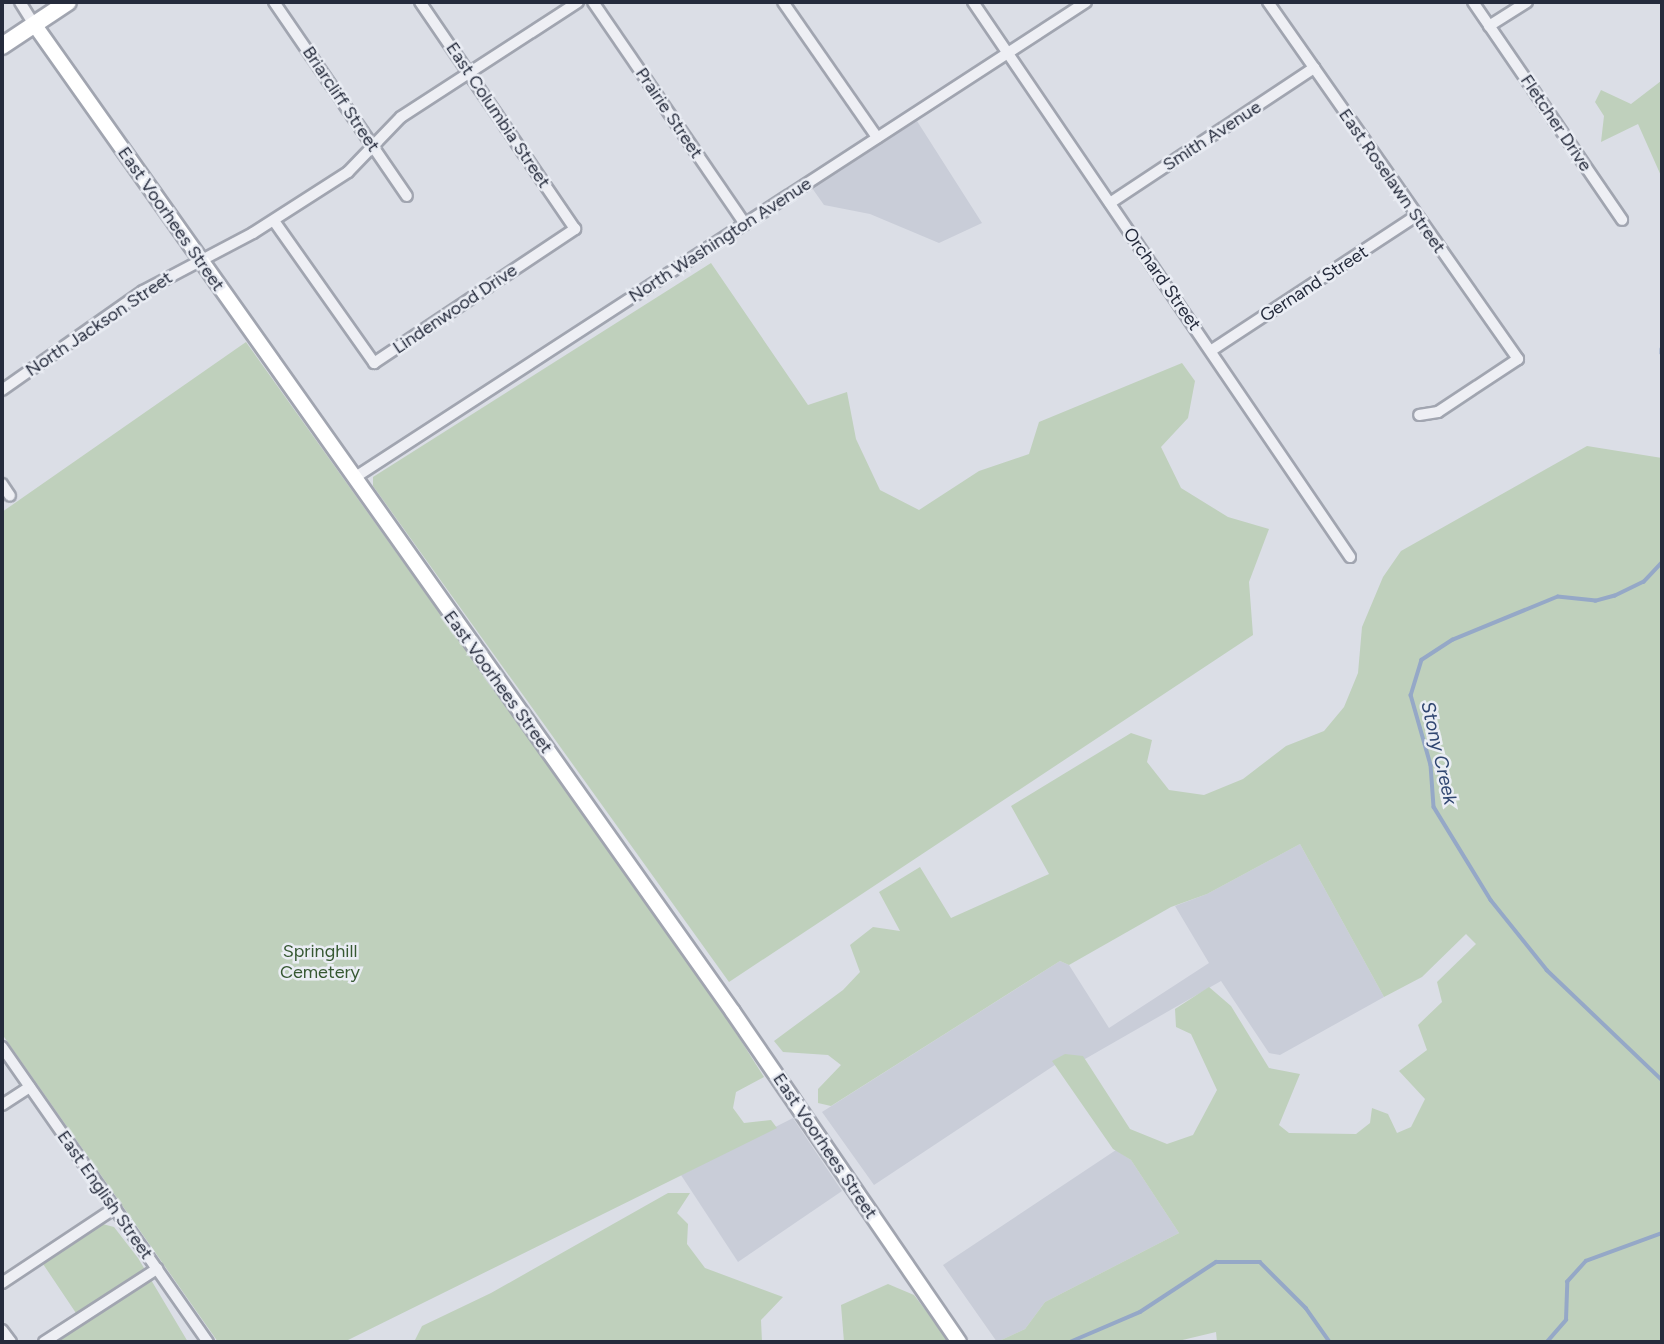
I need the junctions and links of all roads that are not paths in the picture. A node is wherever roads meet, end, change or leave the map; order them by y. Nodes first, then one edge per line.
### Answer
1 (20, 2) edge
2 (68, 2) edge
3 (274, 2) edge
4 (420, 2) edge
5 (578, 2) edge
6 (593, 2) edge
7 (783, 2) edge
8 (973, 2) edge
9 (1086, 2) edge
10 (1268, 2) edge
11 (1473, 2) edge
12 (1527, 2) edge
13 (34, 24) junction
14 (1489, 26) junction
15 (2, 46) edge
16 (1008, 53) junction
17 (1314, 68) junction
18 (468, 72) junction
19 (877, 138) junction
20 (373, 146) junction
21 (407, 196) dead end
22 (1110, 203) junction
23 (1416, 216) junction
24 (1622, 220) dead end
25 (274, 221) junction
26 (745, 223) junction
27 (575, 229) joint
28 (200, 260) junction
29 (1212, 350) junction
30 (2, 390) edge
31 (1419, 415) dead end
32 (354, 478) junction
33 (2, 484) edge
34 (10, 496) dead end
35 (1350, 557) dead end
36 (2, 1048) edge
37 (30, 1087) junction
38 (2, 1105) edge
39 (115, 1208) junction
40 (157, 1269) junction
41 (2, 1283) edge
42 (2, 1330) edge
43 (11, 1342) edge
44 (44, 1342) edge
45 (208, 1342) edge
46 (959, 1342) edge

1 - 13 street
2 - 13 main road
3 - 20 street, Briarcliff Street
4 - 18 street, East Columbia Street
5 - 18 street, North Jackson Street
6 - 26 street, Prairie Street
7 - 19 street
8 - 16 street, Orchard Street
9 - 16 street, North Washington Avenue
10 - 17 street, East Roselawn Street
11 - 14 street, Fletcher Drive
12 - 14 street
13 - 15 main road
13 - 28 main road, East Voorhees Street
14 - 24 street, Fletcher Drive
16 - 19 street, North Washington Avenue
16 - 22 street, Orchard Street
17 - 22 street, Smith Avenue
17 - 23 street, East Roselawn Street
18 - 20 street, North Jackson Street
18 - 27 street, East Columbia Street
19 - 26 street, North Washington Avenue
20 - 21 street, Briarcliff Street
20 - 25 street, North Jackson Street
22 - 29 street, Orchard Street
23 - 29 street, Gernand Street
23 - 31 street, East Roselawn Street
25 - 27 street, Lindenwood Drive
25 - 28 street, North Jackson Street
26 - 32 street, North Washington Avenue
28 - 30 street, North Jackson Street
28 - 32 main road, East Voorhees Street
29 - 35 street, Orchard Street
32 - 46 main road, East Voorhees Street
33 - 34 street
36 - 37 street, East English Street
37 - 38 street
37 - 39 street, East English Street
39 - 40 street, East English Street
39 - 41 street
40 - 44 street
40 - 45 street, East English Street
42 - 43 street

